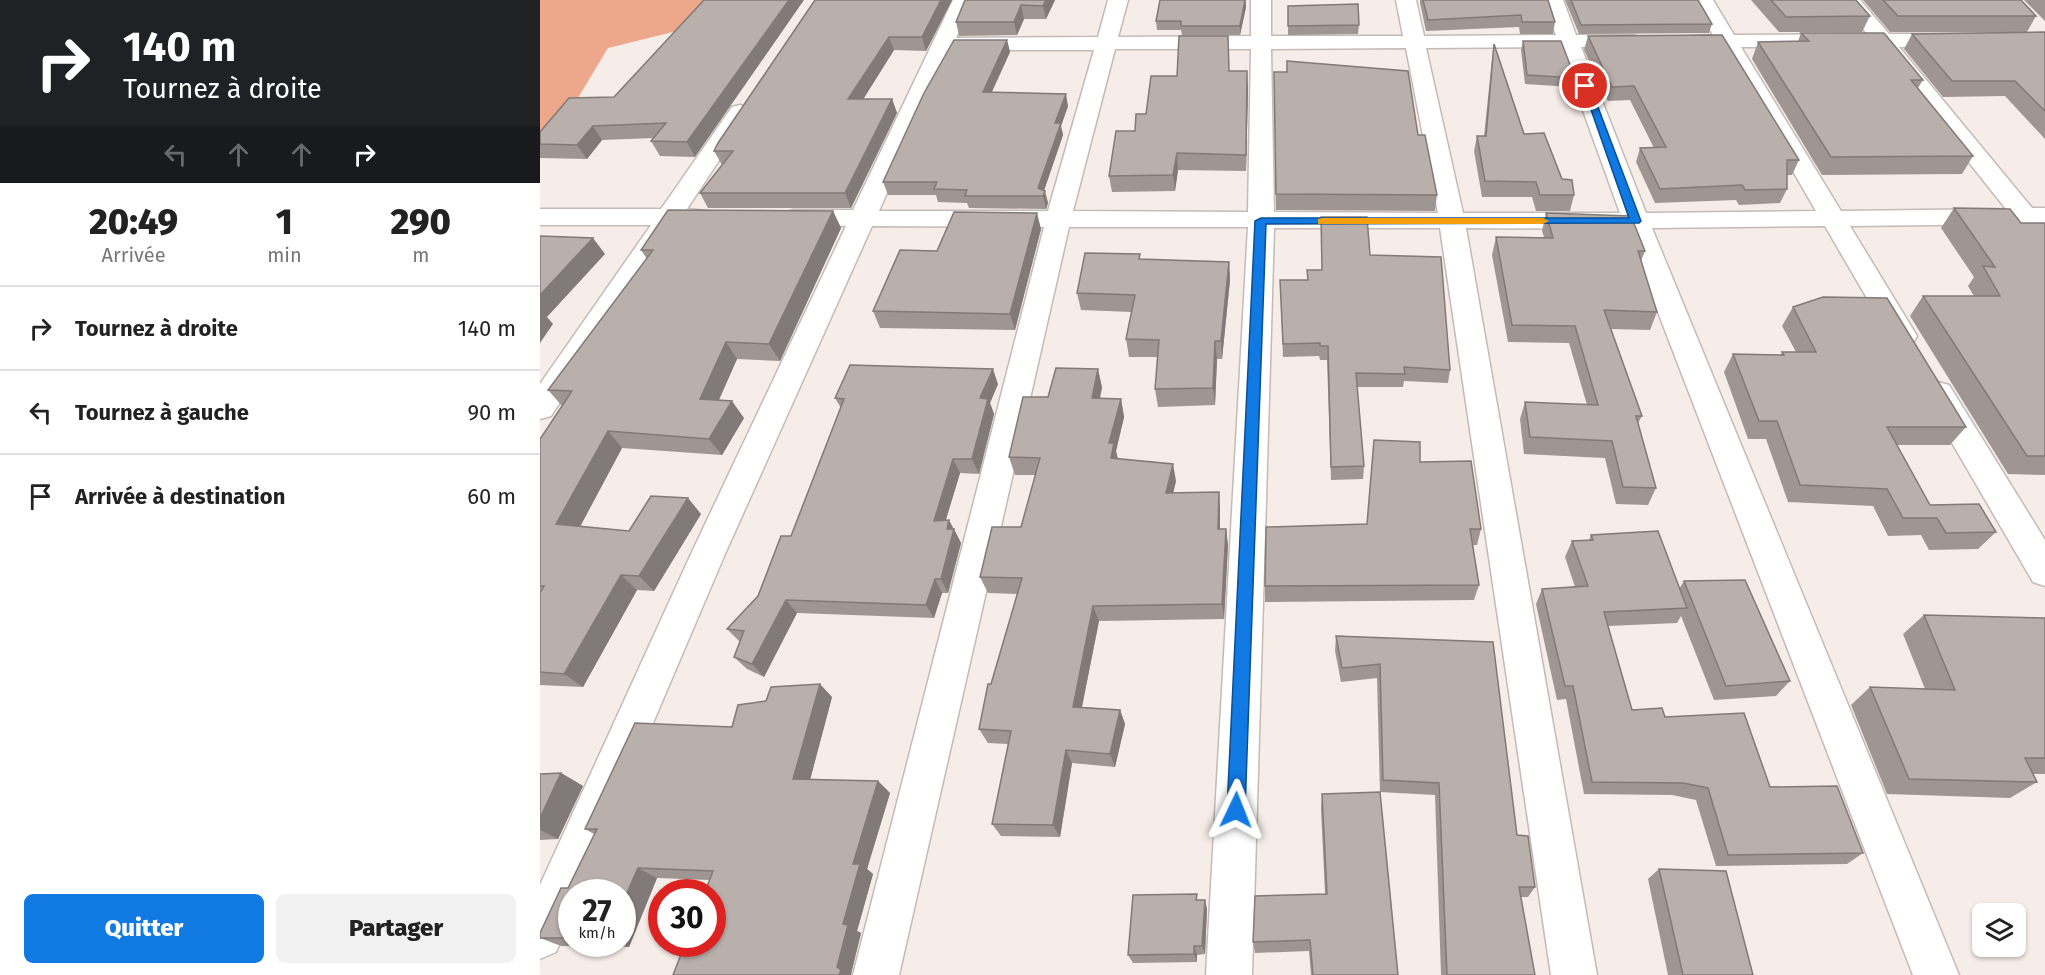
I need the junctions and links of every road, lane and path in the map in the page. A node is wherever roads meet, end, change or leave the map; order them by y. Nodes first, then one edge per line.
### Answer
1 (963, 0) edge
2 (1118, 0) edge
3 (1261, 0) edge
4 (1406, 0) edge
5 (1553, 0) edge
6 (1703, 0) edge
7 (1850, 0) edge
8 (2040, 33) edge
9 (1884, 39) junction
10 (1728, 40) junction
11 (1568, 41) junction
12 (1106, 42) junction
13 (1414, 42) junction
14 (1260, 43) junction
15 (943, 44) junction
16 (756, 89) edge
17 (2035, 216) edge
18 (540, 217) edge
19 (668, 217) junction
20 (737, 218) edge
21 (771, 218) edge
22 (1832, 218) junction
23 (863, 219) junction
24 (1058, 221) junction
25 (1261, 221) junction
26 (1452, 221) junction
27 (1636, 221) junction
28 (2045, 241) edge
29 (540, 408) edge
30 (2045, 571) edge
31 (540, 936) edge
32 (876, 975) edge
33 (1229, 975) edge
34 (1574, 975) edge
35 (1936, 975) edge

1 - 15 street
2 - 12 street
3 - 14 street
4 - 13 street
5 - 11 street
6 - 10 street
7 - 9 street
8 - 9 street
9 - 10 street
9 - 17 street
10 - 11 street
10 - 22 street
11 - 13 street
11 - 27 street
12 - 14 street
12 - 15 street
12 - 24 street
13 - 14 street
13 - 26 street
14 - 25 street
15 - 23 street
16 - 19 street
17 - 22 street
17 - 28 street
18 - 19 street
19 - 20 street
19 - 29 street
21 - 23 street
22 - 27 street
22 - 30 street
23 - 24 street
23 - 31 street
24 - 25 street
24 - 32 street
25 - 26 street
25 - 33 street
26 - 27 street
26 - 34 street
27 - 35 street

